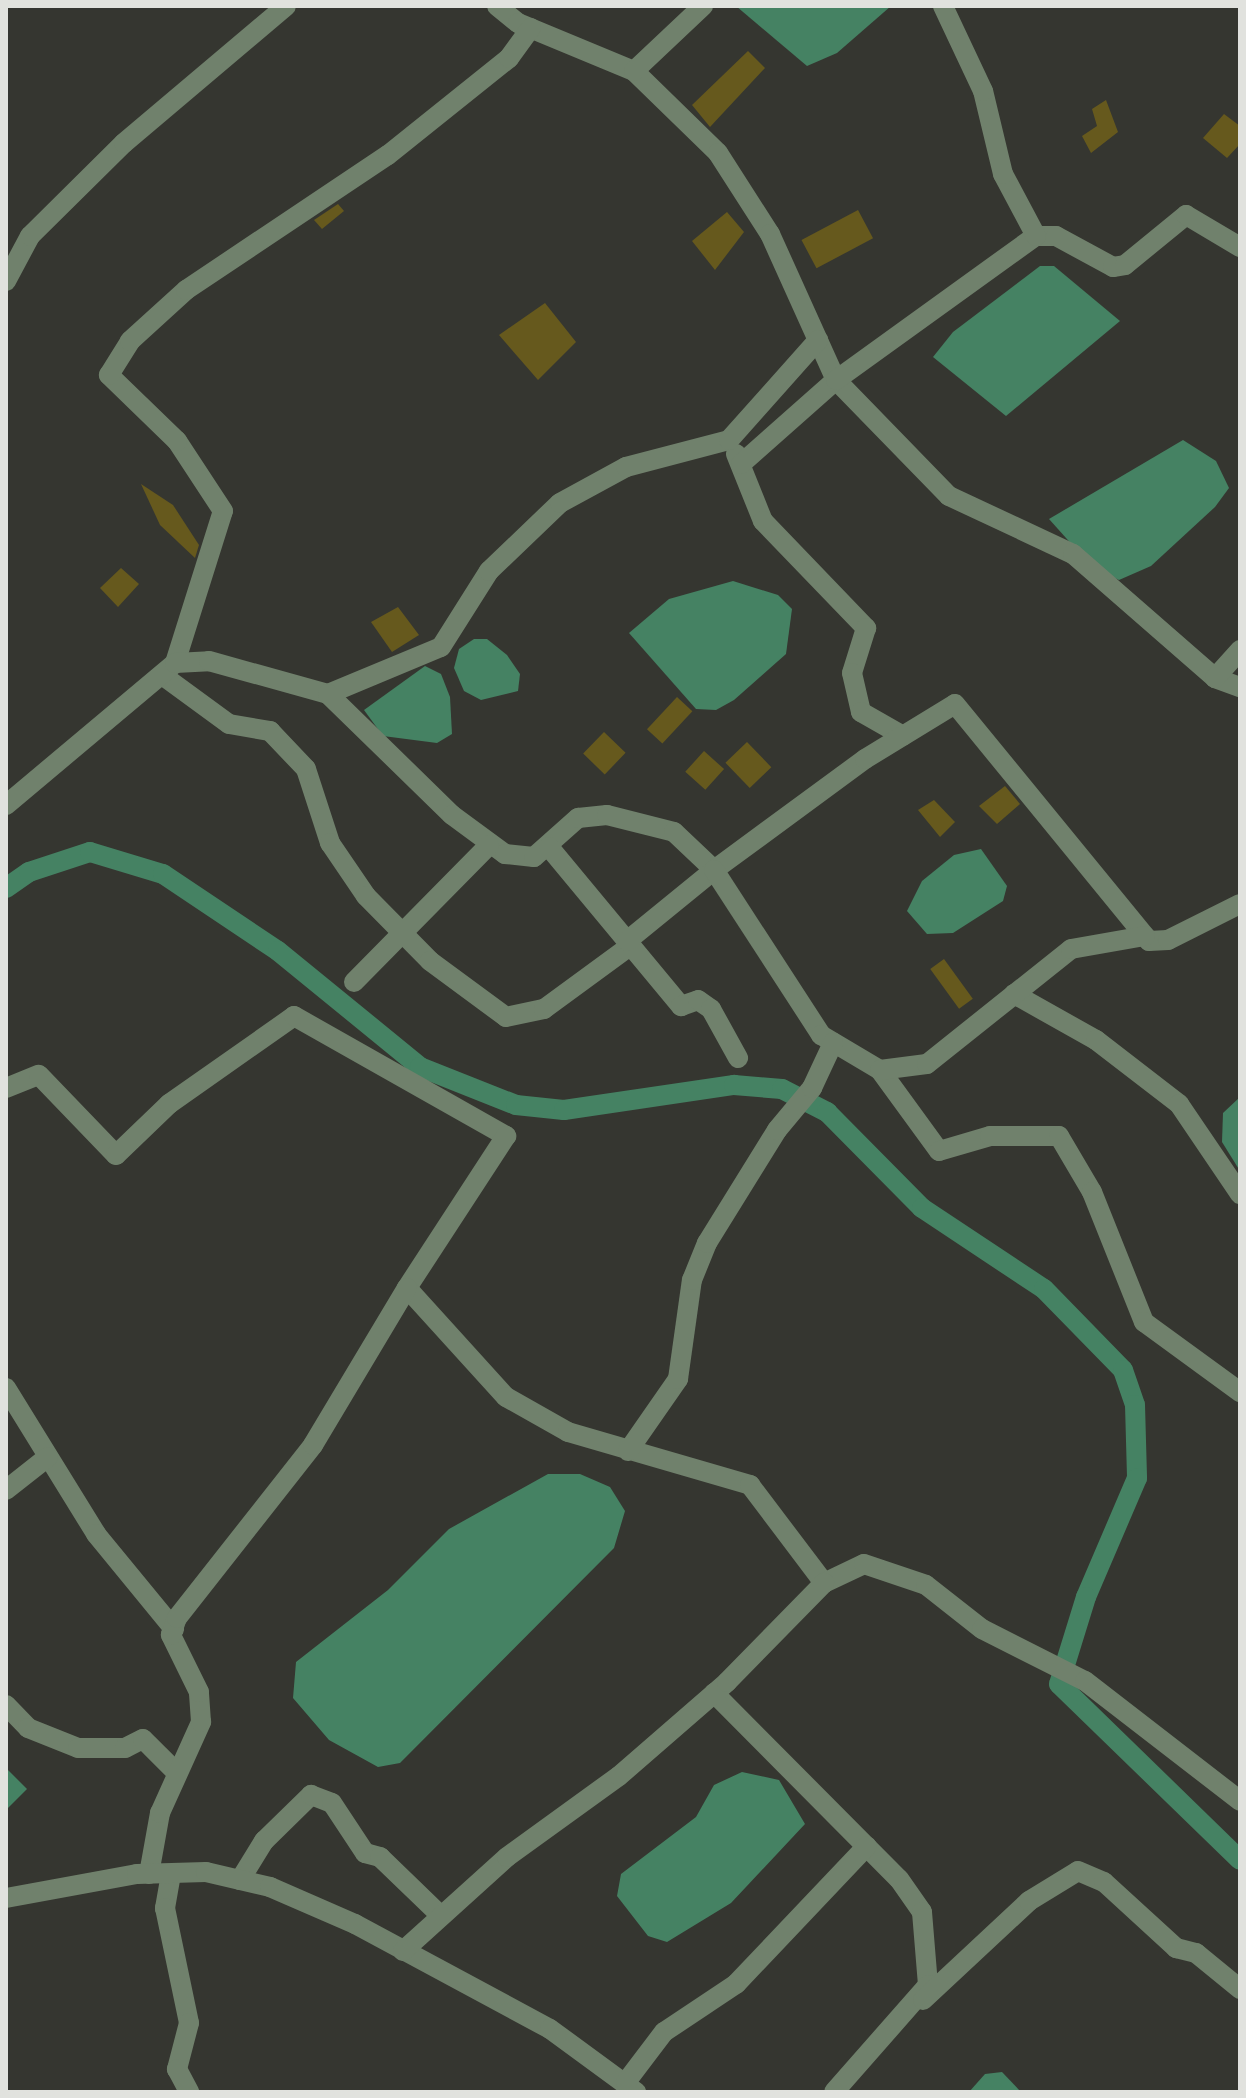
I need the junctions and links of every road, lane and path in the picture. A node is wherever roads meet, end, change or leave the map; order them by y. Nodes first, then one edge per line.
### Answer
1 (286, 6) edge
2 (497, 6) edge
3 (703, 6) edge
4 (943, 6) edge
5 (531, 28) junction
6 (634, 71) junction
7 (1036, 236) junction
8 (1240, 247) edge
9 (6, 281) edge
10 (818, 340) junction
11 (836, 380) junction
12 (729, 440) junction
13 (741, 464) junction
14 (1240, 650) edge
15 (168, 669) junction
16 (1215, 678) junction
17 (1240, 687) edge
18 (328, 694) junction
19 (903, 736) junction
20 (6, 805) edge
21 (489, 845) junction
22 (549, 847) junction
23 (714, 870) junction
24 (1240, 904) edge
25 (403, 932) junction
26 (1145, 936) junction
27 (628, 943) junction
28 (354, 982) dead end
29 (1014, 994) junction
30 (833, 1043) junction
31 (738, 1058) dead end
32 (880, 1070) junction
33 (6, 1088) edge
34 (1240, 1194) edge
35 (407, 1288) junction
36 (6, 1388) edge
37 (1240, 1392) edge
38 (628, 1451) junction
39 (48, 1457) junction
40 (6, 1490) edge
41 (824, 1583) junction
42 (174, 1629) junction
43 (714, 1693) junction
44 (6, 1705) edge
45 (177, 1773) junction
46 (1240, 1801) edge
47 (867, 1846) junction
48 (149, 1874) junction
49 (171, 1874) junction
50 (240, 1880) junction
51 (6, 1898) edge
52 (440, 1915) junction
53 (403, 1951) junction
54 (1240, 1989) edge
55 (911, 2010) junction
56 (631, 2087) edge
57 (189, 2092) edge
58 (834, 2092) edge

1 - 9 street
2 - 5 street
3 - 6 street
4 - 7 street
5 - 6 street
5 - 15 street
6 - 10 street
7 - 8 street
7 - 11 street
10 - 11 street
10 - 12 street
11 - 13 street
11 - 16 street
12 - 13 street
12 - 18 street
13 - 19 street
14 - 16 street
15 - 18 street
15 - 20 street
15 - 25 street
16 - 17 street
18 - 21 street
19 - 23 street
19 - 26 street
21 - 22 street
21 - 25 street
22 - 23 street
22 - 27 street
23 - 27 street
23 - 30 street
24 - 26 street
25 - 27 street
25 - 28 street
26 - 29 street
27 - 31 street
29 - 32 street
29 - 34 street
30 - 32 street
30 - 38 street
32 - 37 street
33 - 35 street
35 - 38 street
35 - 42 street
36 - 39 street
38 - 41 street
39 - 40 street
39 - 42 street
41 - 43 street
41 - 46 street
42 - 45 street
43 - 47 street
43 - 52 street
44 - 45 street
45 - 48 street
47 - 55 street
47 - 56 street
48 - 49 street
48 - 51 street
49 - 50 street
49 - 57 street
50 - 52 street
50 - 53 street
52 - 53 street
53 - 56 street
54 - 55 street
55 - 58 street

